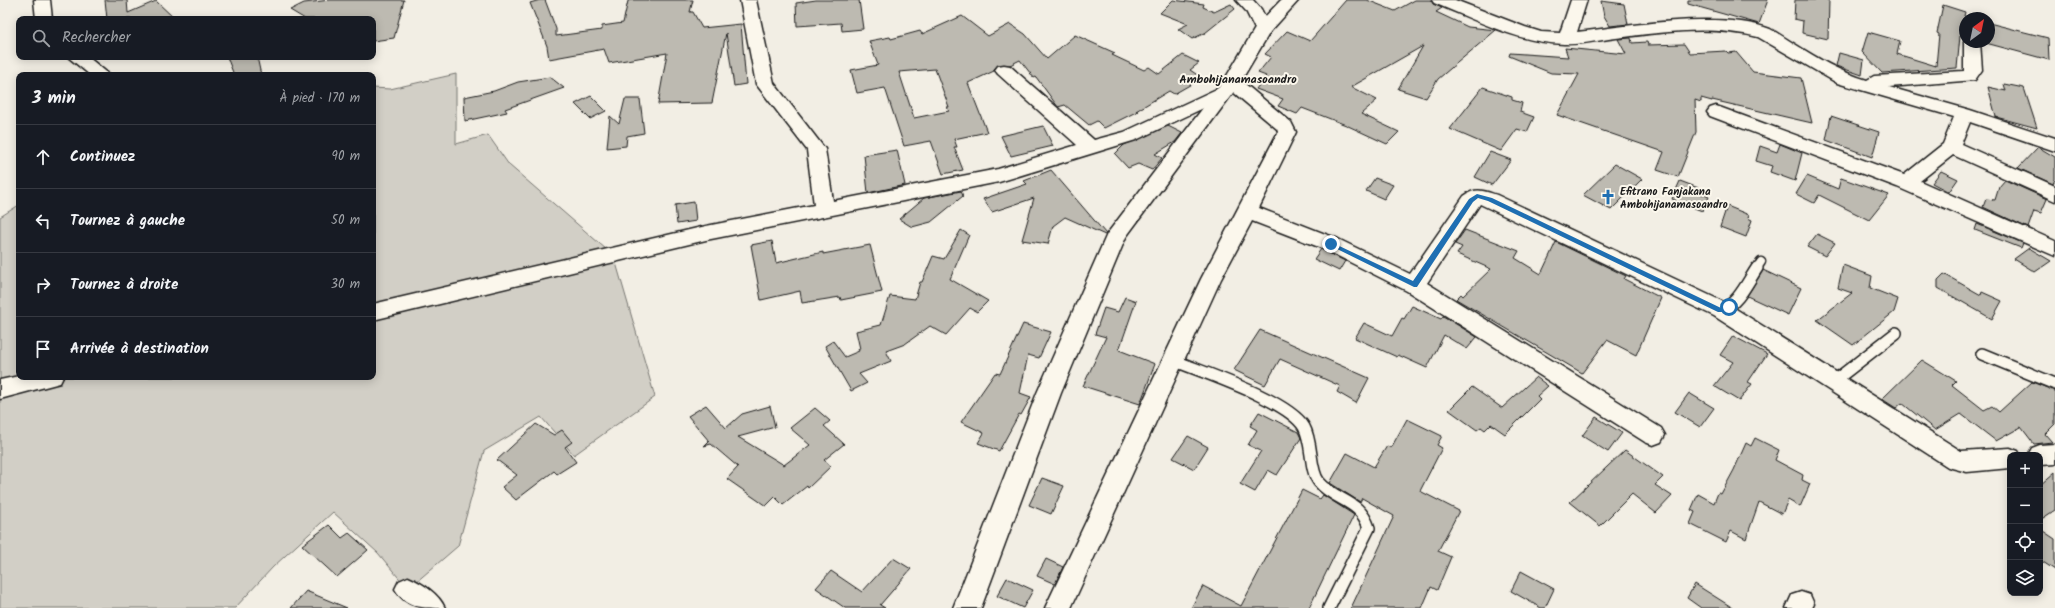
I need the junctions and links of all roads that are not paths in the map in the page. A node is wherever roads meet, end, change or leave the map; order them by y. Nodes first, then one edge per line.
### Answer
1 (42, 0) edge
2 (748, 0) edge
3 (1244, 0) edge
4 (1291, 0) edge
5 (1440, 0) edge
6 (1579, 0) edge
7 (44, 16) edge
8 (1263, 29) junction
9 (1566, 39) junction
10 (1972, 48) edge
11 (82, 60) edge
12 (1004, 70) dead end
13 (97, 72) edge
14 (1860, 83) junction
15 (1228, 86) junction
16 (1716, 112) dead end
17 (1964, 114) junction
18 (2055, 145) edge
19 (1951, 147) junction
20 (1091, 148) junction
21 (1904, 182) junction
22 (2055, 194) edge
23 (824, 210) junction
24 (1247, 211) junction
25 (2055, 249) edge
26 (1761, 262) dead end
27 (1414, 285) junction
28 (1721, 310) junction
29 (376, 311) edge
30 (1896, 333) dead end
31 (1982, 354) dead end
32 (1173, 360) junction
33 (39, 380) edge
34 (1833, 382) junction
35 (2055, 384) edge
36 (0, 390) edge
37 (1653, 435) dead end
38 (2055, 454) edge
39 (2043, 455) edge
40 (2007, 458) edge
41 (408, 589) dead end
42 (432, 608) edge
43 (967, 608) edge
44 (1058, 608) edge
45 (1329, 608) edge

1 - 7 street
2 - 23 street
3 - 8 street
4 - 8 street
5 - 9 street
6 - 9 street
8 - 15 street
9 - 14 street
10 - 14 street
11 - 13 street
12 - 20 street
14 - 17 street
15 - 20 street
15 - 24 street
15 - 43 street
16 - 21 street
17 - 18 street
17 - 19 street
19 - 21 street
19 - 22 street
20 - 23 street
21 - 25 street
23 - 29 street
24 - 27 street
24 - 32 street
26 - 28 lane
27 - 28 street
27 - 37 street
28 - 34 street
30 - 34 lane
31 - 35 lane
32 - 44 street
32 - 45 lane
33 - 36 street
34 - 40 street
38 - 39 street
41 - 42 street

